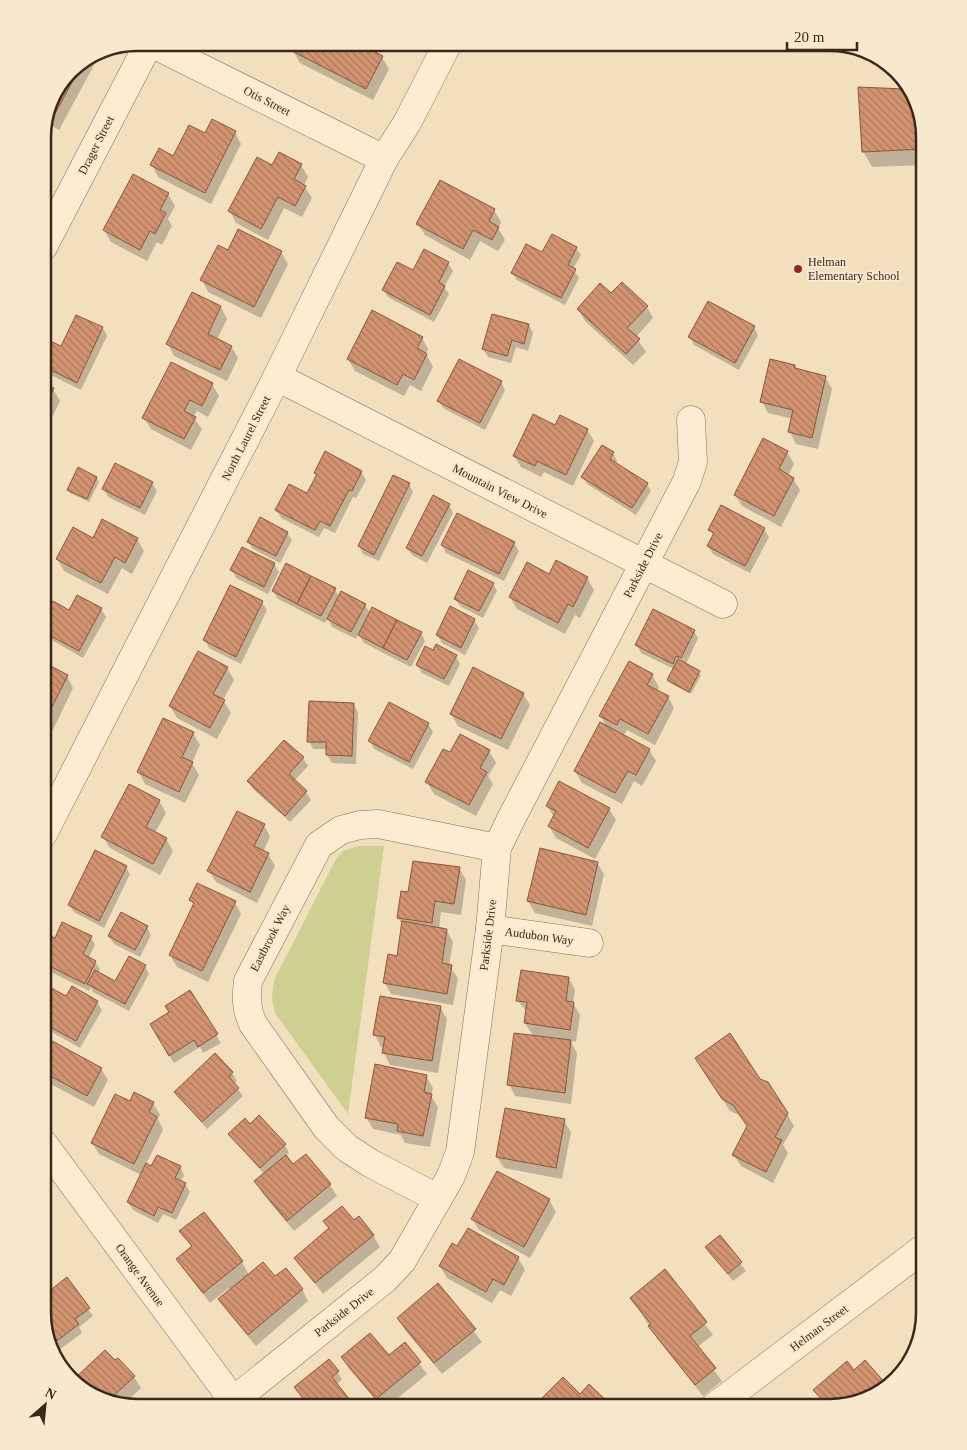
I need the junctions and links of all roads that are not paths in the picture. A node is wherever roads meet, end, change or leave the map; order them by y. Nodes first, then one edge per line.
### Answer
1 (145, 51) edge
2 (168, 51) edge
3 (444, 51) edge
4 (384, 160) junction
5 (51, 232) edge
6 (278, 377) junction
7 (691, 420) dead end
8 (644, 564) junction
9 (723, 604) dead end
10 (51, 818) edge
11 (497, 848) junction
12 (490, 929) junction
13 (589, 943) dead end
14 (51, 1155) edge
15 (437, 1198) junction
16 (916, 1254) edge
17 (231, 1399) edge
18 (241, 1399) edge
19 (726, 1399) edge

1 - 5 street, Drager Street
2 - 4 street, Otis Street
3 - 4 street, North Laurel Street
4 - 6 street, North Laurel Street
6 - 8 street, Mountain View Drive
6 - 10 street, North Laurel Street
7 - 8 street, Parkside Drive
8 - 9 street, Mountain View Drive
8 - 11 street, Parkside Drive
11 - 12 street, Parkside Drive
11 - 15 street, Eastbrook Way
12 - 13 street, Audubon Way
12 - 15 street, Parkside Drive
14 - 17 street, Orange Avenue
15 - 18 street, Parkside Drive
16 - 19 street, Helman Street

